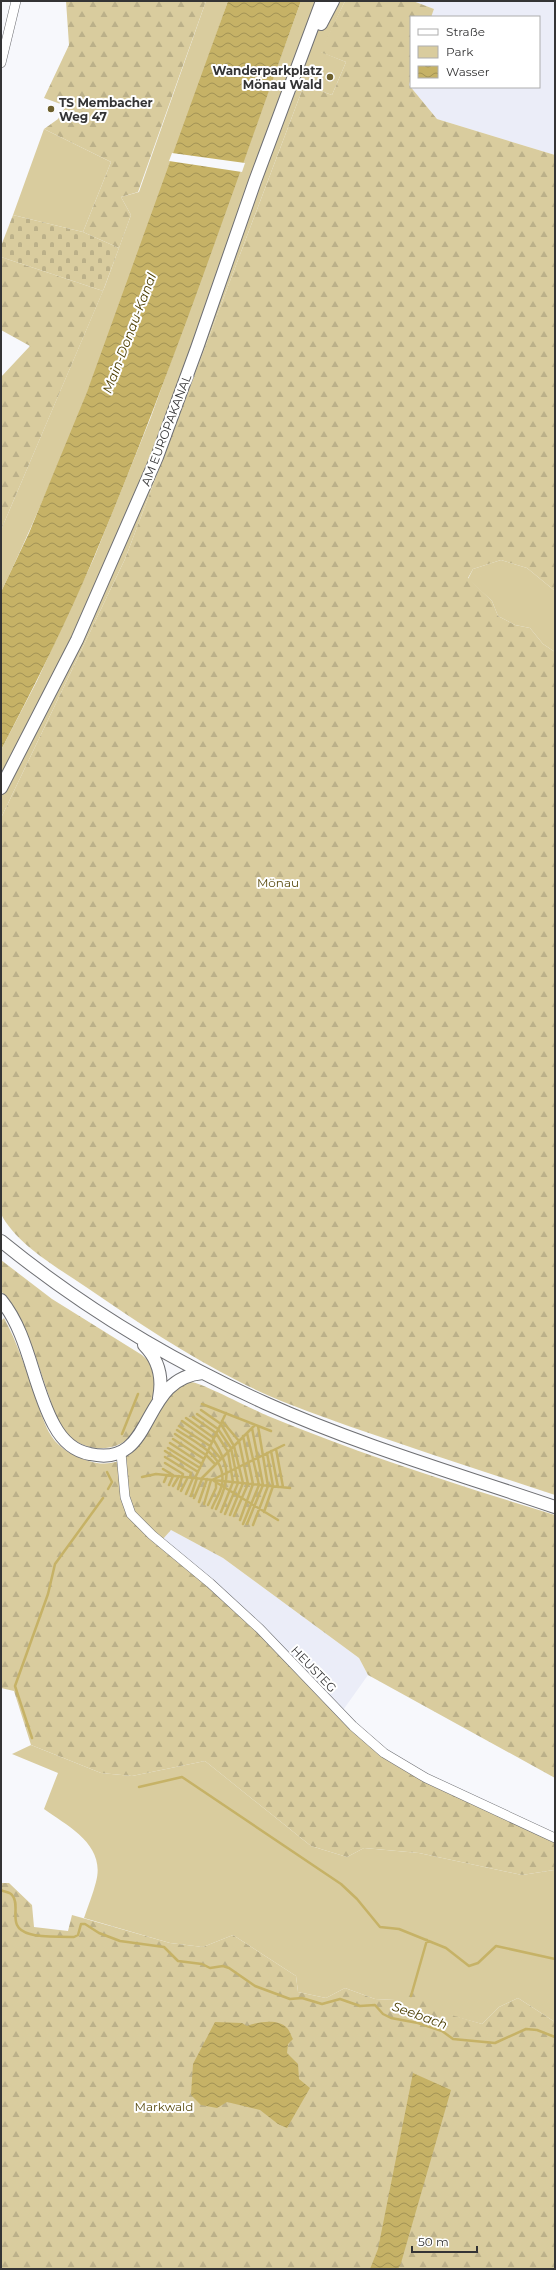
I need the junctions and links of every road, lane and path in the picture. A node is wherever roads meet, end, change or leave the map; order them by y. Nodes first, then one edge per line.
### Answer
1 (16, 1) edge
2 (322, 1) edge
3 (332, 1) edge
4 (300, 59) junction
5 (1, 63) edge
6 (1, 788) edge
7 (1, 1241) edge
8 (1, 1300) edge
9 (142, 1340) junction
10 (203, 1374) junction
11 (159, 1398) junction
12 (120, 1454) junction
13 (555, 1507) edge
14 (555, 1838) edge

1 - 5 street
2 - 4 main road, AM EUROPAKANAL
3 - 4 main road, AM EUROPAKANAL
4 - 6 main road, AM EUROPAKANAL
7 - 9 main road
8 - 12 main road
9 - 10 main road
9 - 11 main road
10 - 11 main road
10 - 13 main road
11 - 12 main road
12 - 14 street, HEUSTEG

